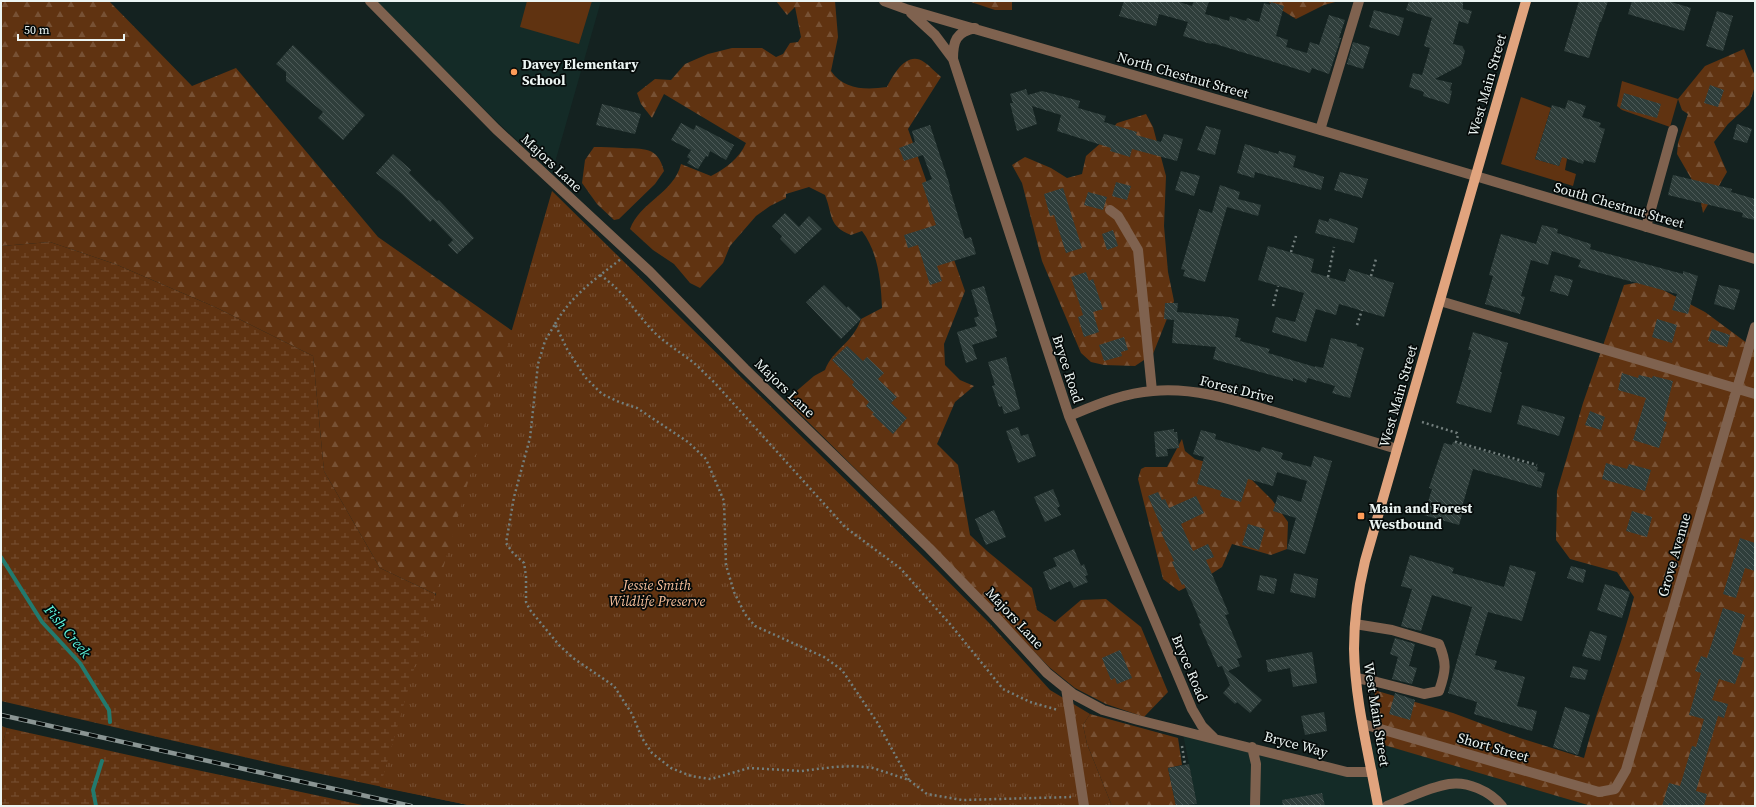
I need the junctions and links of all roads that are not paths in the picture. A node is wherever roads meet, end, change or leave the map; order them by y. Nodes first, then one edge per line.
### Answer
1 (370, 1) edge
2 (884, 1) edge
3 (1359, 1) edge
4 (1526, 1) edge
5 (906, 9) junction
6 (975, 28) junction
7 (953, 59) junction
8 (1320, 130) junction
9 (1673, 130) dead end
10 (1475, 177) junction
11 (1110, 210) dead end
12 (1646, 227) junction
13 (1755, 259) edge
14 (1440, 301) junction
15 (1755, 327) edge
16 (1737, 388) junction
17 (1152, 391) junction
18 (1755, 394) edge
19 (1068, 416) junction
20 (1397, 449) junction
21 (1355, 624) junction
22 (1356, 678) junction
23 (1066, 688) junction
24 (1363, 724) junction
25 (1214, 738) junction
26 (1252, 747) junction
27 (1372, 772) junction
28 (1615, 789) joint
29 (1084, 806) edge
30 (1255, 806) edge
31 (1378, 806) edge
32 (1387, 806) edge
33 (1502, 806) edge

1 - 23 street, Majors Lane
2 - 5 street, North Chestnut Street
3 - 8 street
4 - 10 main road, West Main Street
5 - 6 street, North Chestnut Street
5 - 7 street, Bryce Road
6 - 7 street
6 - 8 street, North Chestnut Street
7 - 19 street, Bryce Road
8 - 10 street, North Chestnut Street
9 - 12 street
10 - 12 street, South Chestnut Street
10 - 14 main road, West Main Street
11 - 17 street
12 - 13 street, South Chestnut Street
14 - 16 street
14 - 20 main road, West Main Street
15 - 16 street, Grove Avenue
16 - 18 street
16 - 28 street, Grove Avenue
17 - 19 street, Forest Drive
17 - 20 street, Forest Drive
19 - 25 street, Bryce Road
20 - 21 main road, West Main Street
21 - 22 main road, West Main Street
21 - 22 street
22 - 24 main road, West Main Street
23 - 25 street, Majors Lane
23 - 29 street
24 - 27 main road, West Main Street
24 - 28 street, Short Street
25 - 26 street, Bryce Way
26 - 27 street, Bryce Way
26 - 30 street
27 - 31 main road, West Main Street
32 - 33 street

